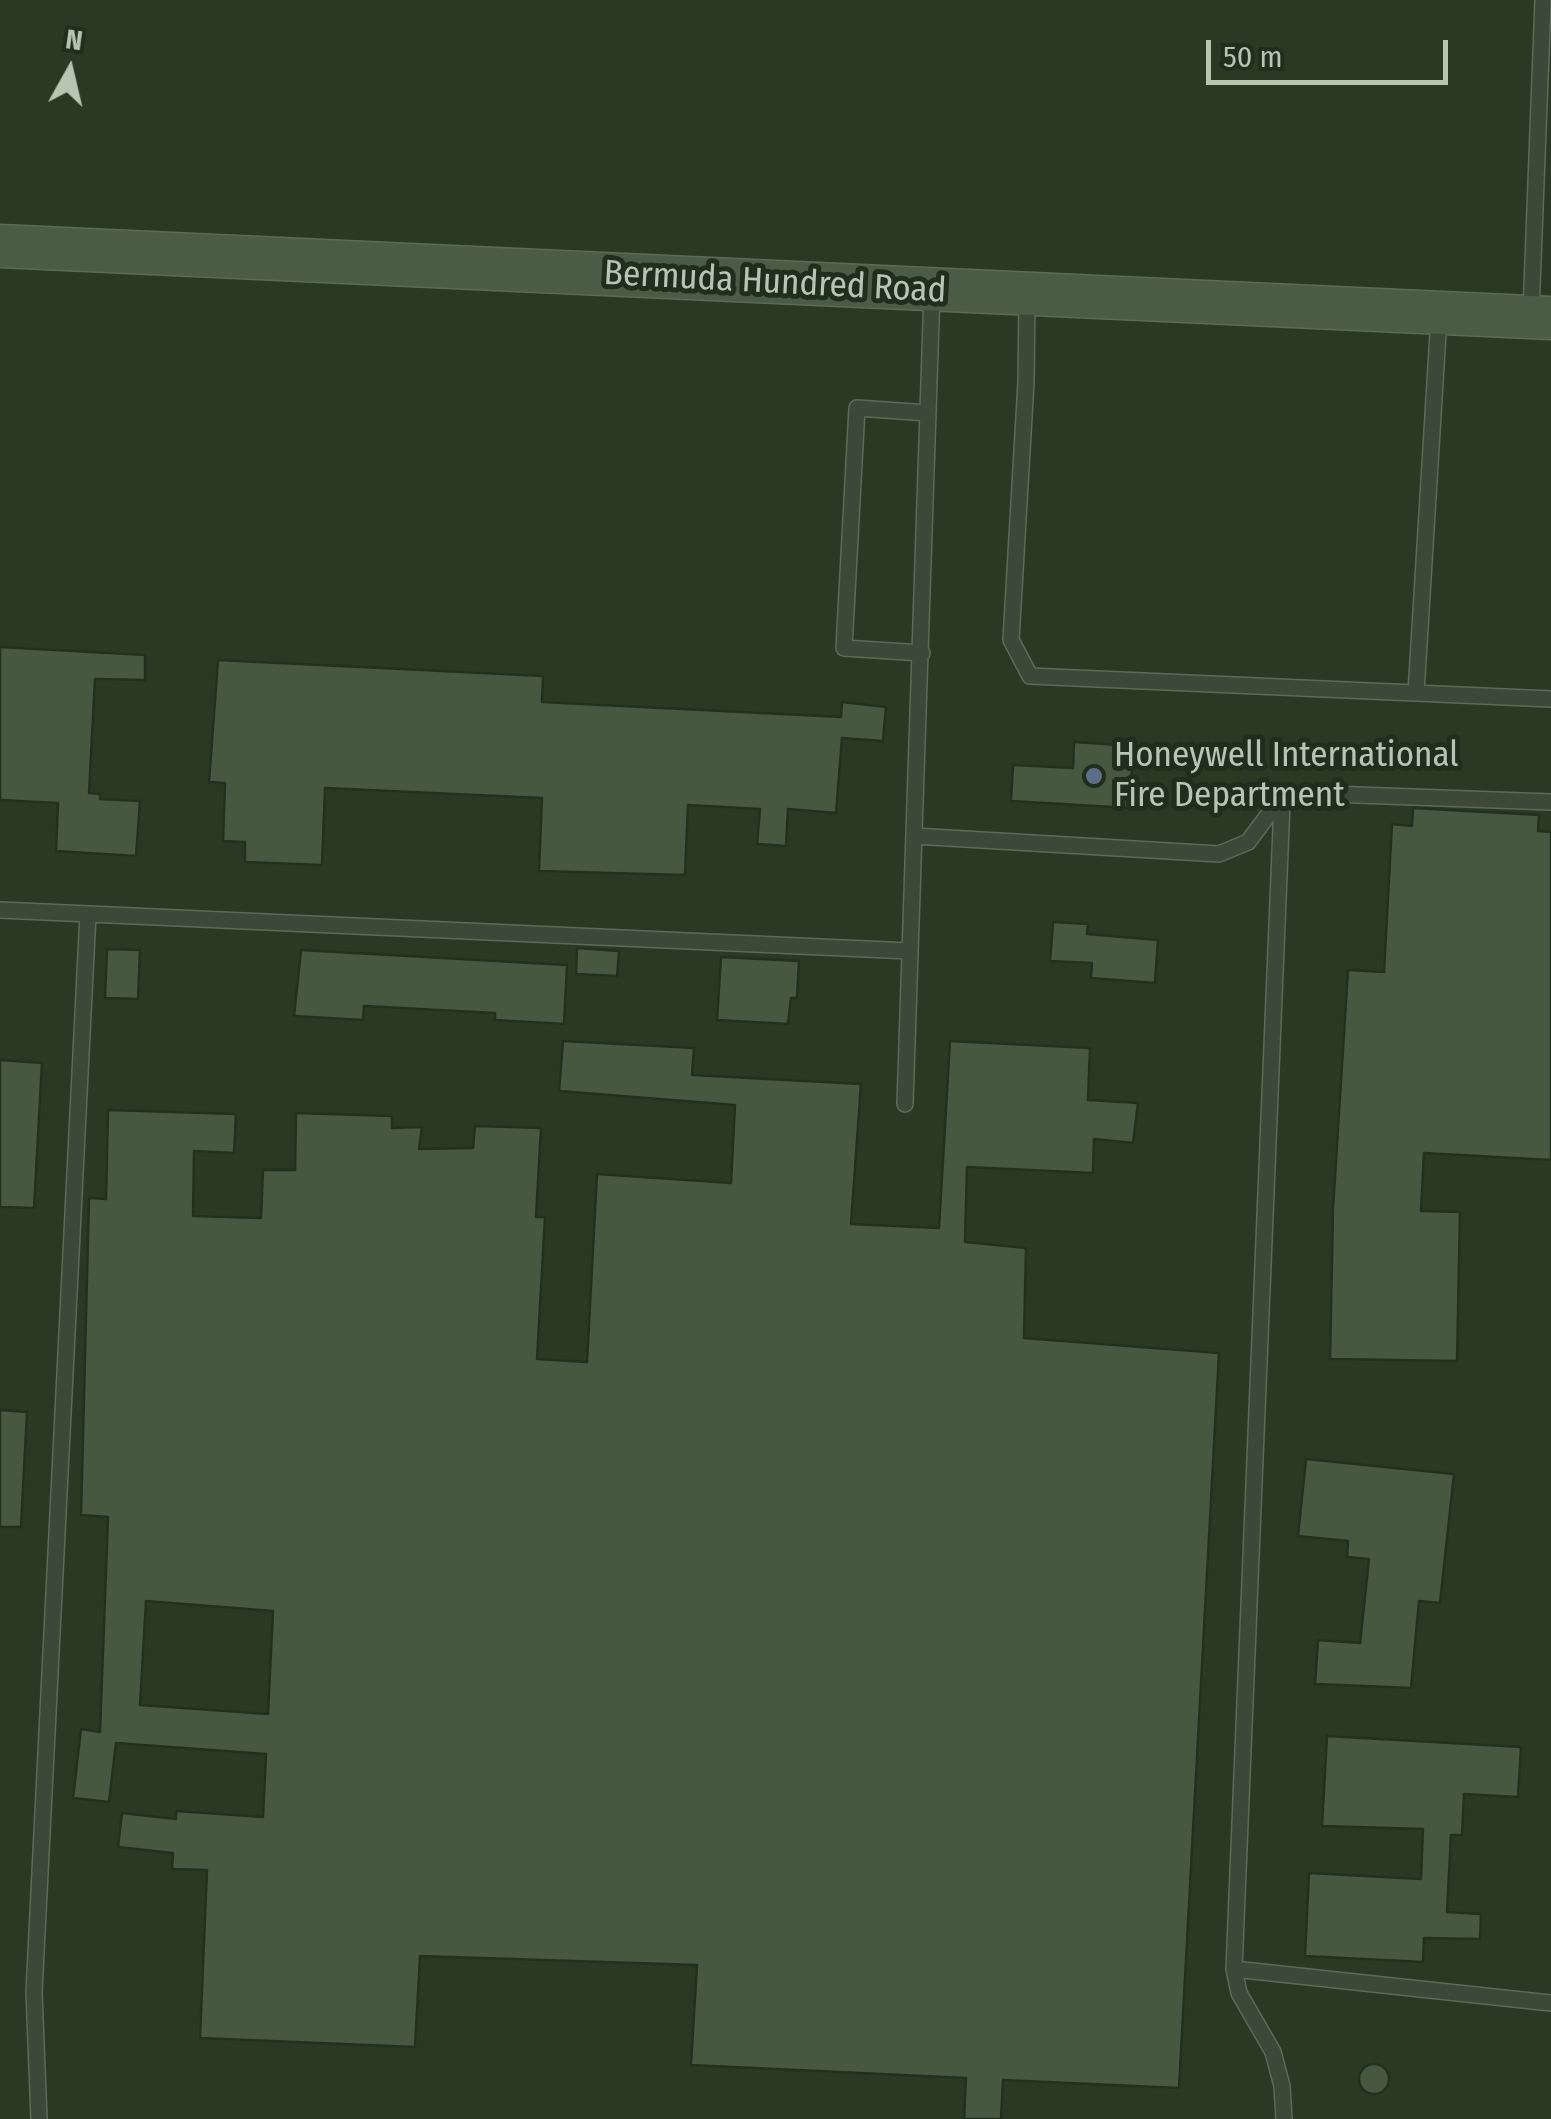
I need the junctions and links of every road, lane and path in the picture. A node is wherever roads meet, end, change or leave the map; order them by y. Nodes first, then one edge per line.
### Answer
1 (1542, 0) edge
2 (0, 246) edge
3 (932, 291) junction
4 (1026, 295) junction
5 (1439, 313) junction
6 (1541, 318) edge
7 (928, 413) junction
8 (922, 652) junction
9 (1416, 693) junction
10 (1551, 700) edge
11 (1282, 802) junction
12 (1551, 802) edge
13 (914, 836) junction
14 (0, 910) edge
15 (88, 914) junction
16 (910, 952) junction
17 (905, 1104) dead end
18 (1234, 1969) junction
19 (1551, 2003) edge
20 (39, 2119) edge
21 (1284, 2119) edge

1 - 6 lane
2 - 3 street, Bermuda Hundred Road
3 - 4 street, Bermuda Hundred Road
3 - 7 lane
4 - 5 street, Bermuda Hundred Road
4 - 9 lane
5 - 6 street, Bermuda Hundred Road
5 - 9 lane
7 - 8 lane
7 - 8 lane
8 - 13 lane
9 - 10 lane
11 - 12 lane
11 - 13 lane
11 - 18 lane
13 - 16 lane
14 - 15 lane
15 - 16 lane
15 - 20 lane
16 - 17 lane
18 - 19 lane
18 - 21 lane

